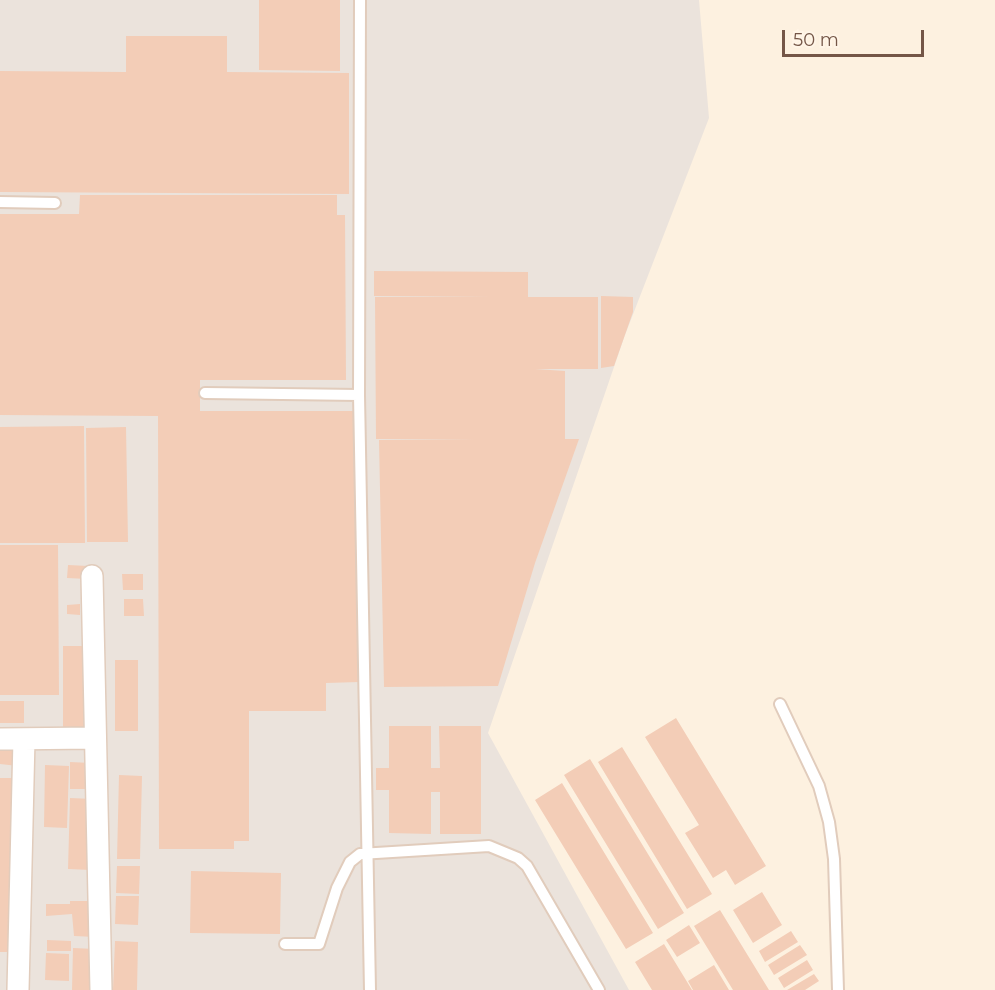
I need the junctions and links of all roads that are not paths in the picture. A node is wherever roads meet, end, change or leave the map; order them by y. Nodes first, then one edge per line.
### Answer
1 (360, 0) edge
2 (0, 202) edge
3 (55, 203) dead end
4 (205, 393) dead end
5 (359, 394) junction
6 (92, 576) dead end
7 (780, 704) dead end
8 (94, 738) junction
9 (0, 739) edge
10 (24, 739) junction
11 (370, 851) junction
12 (285, 944) dead end
13 (18, 990) edge
14 (100, 990) edge
15 (370, 990) edge
16 (599, 990) edge
17 (838, 990) edge

1 - 5 lane
2 - 3 lane
4 - 5 lane
5 - 11 lane
6 - 8 street
7 - 17 lane
8 - 10 street
8 - 14 street
9 - 10 street
10 - 13 street
11 - 12 lane
11 - 15 lane
11 - 16 lane

